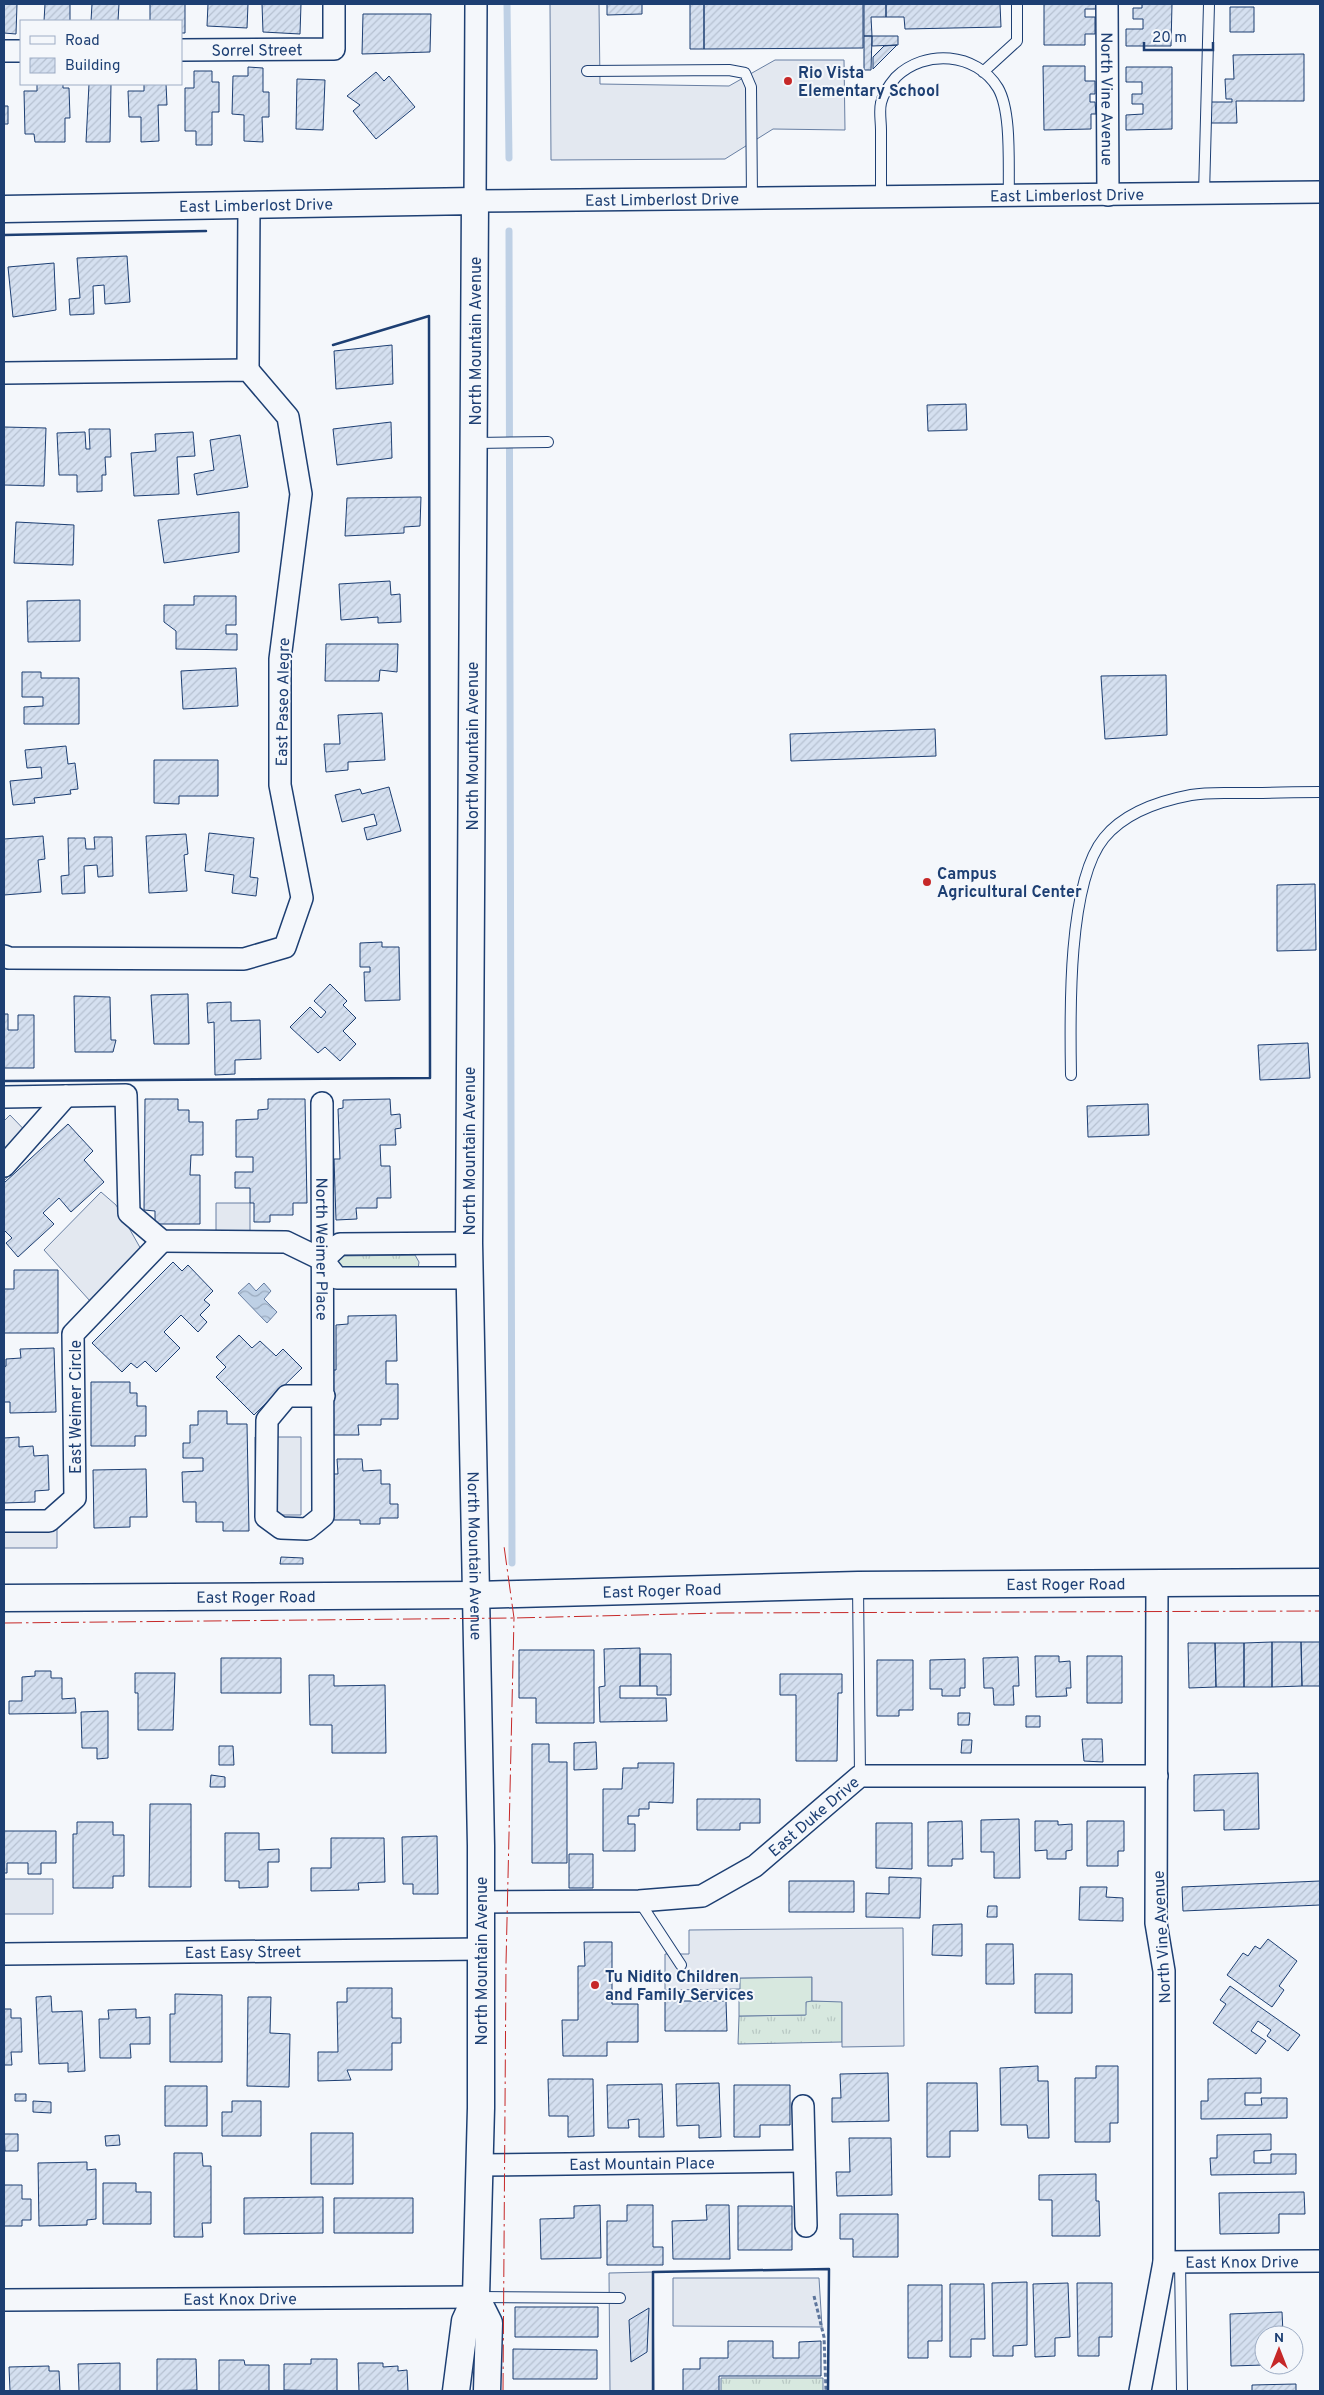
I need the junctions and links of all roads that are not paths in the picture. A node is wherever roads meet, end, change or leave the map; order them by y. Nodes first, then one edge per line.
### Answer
1 (334, 4) edge
2 (476, 4) edge
3 (1017, 4) edge
4 (1107, 4) edge
5 (1209, 4) edge
6 (182, 50) edge
7 (4, 51) edge
8 (20, 51) edge
9 (587, 71) dead end
10 (983, 72) junction
11 (1320, 192) edge
12 (1204, 194) junction
13 (1108, 195) junction
14 (1009, 196) junction
15 (881, 198) junction
16 (752, 199) junction
17 (475, 201) junction
18 (249, 205) junction
19 (4, 209) edge
20 (248, 370) junction
21 (4, 373) edge
22 (548, 442) dead end
23 (486, 443) junction
24 (1320, 792) edge
25 (4, 956) edge
26 (1071, 1075) dead end
27 (66, 1096) junction
28 (4, 1097) edge
29 (322, 1103) dead end
30 (4, 1166) edge
31 (162, 1241) junction
32 (469, 1243) junction
33 (324, 1260) junction
34 (469, 1278) junction
35 (324, 1396) junction
36 (4, 1521) edge
37 (1157, 1582) junction
38 (1320, 1582) edge
39 (858, 1585) junction
40 (476, 1595) junction
41 (4, 1598) edge
42 (860, 1776) junction
43 (1157, 1776) junction
44 (639, 1901) junction
45 (481, 1902) junction
46 (481, 1949) junction
47 (4, 1954) edge
48 (682, 1965) dead end
49 (803, 2106) dead end
50 (804, 2161) junction
51 (480, 2165) junction
52 (806, 2226) dead end
53 (1320, 2261) edge
54 (1172, 2262) junction
55 (476, 2298) junction
56 (620, 2298) dead end
57 (4, 2300) edge
58 (456, 2391) edge
59 (487, 2391) edge
60 (1140, 2391) edge
61 (1182, 2391) edge

1 - 6 street, Sorrel Street
2 - 17 street, North Mountain Avenue
3 - 10 lane
4 - 13 street, North Vine Avenue
5 - 12 lane
7 - 8 street
9 - 16 lane
10 - 14 lane
10 - 15 lane
11 - 12 street, East Limberlost Drive
12 - 13 street, East Limberlost Drive
13 - 14 street, East Limberlost Drive
14 - 15 street, East Limberlost Drive
15 - 16 street, East Limberlost Drive
16 - 17 street, East Limberlost Drive
17 - 18 street, East Limberlost Drive
17 - 23 street, North Mountain Avenue
18 - 19 street, East Limberlost Drive
18 - 20 street
20 - 21 street
20 - 25 street, East Paseo Alegre
22 - 23 lane
23 - 32 street, North Mountain Avenue
24 - 26 lane
27 - 28 street
27 - 30 street
27 - 31 street
29 - 33 street, North Weimer Place
31 - 33 street
31 - 36 street, East Weimer Circle
32 - 33 street
32 - 34 street, North Mountain Avenue
33 - 34 street
33 - 35 street, North Weimer Place
34 - 40 street, North Mountain Avenue
35 - 35 street, North Weimer Place
37 - 38 street, East Roger Road
37 - 39 street, East Roger Road
37 - 43 street, North Vine Avenue
39 - 40 street, East Roger Road
39 - 42 lane
40 - 41 street, East Roger Road
40 - 45 street, North Mountain Avenue
42 - 43 street, East Duke Drive
42 - 44 street, East Duke Drive
43 - 54 street, North Vine Avenue
44 - 45 street, East Duke Drive
44 - 48 lane
45 - 46 street, North Mountain Avenue
46 - 47 street, East Easy Street
46 - 51 street, North Mountain Avenue
49 - 50 street
50 - 51 street, East Mountain Place
50 - 52 street
51 - 55 street, North Mountain Avenue
53 - 54 street, East Knox Drive
54 - 60 street, North Vine Avenue
54 - 61 lane
55 - 56 lane
55 - 57 street, East Knox Drive
55 - 58 street, North Mountain Avenue
55 - 59 street, North Mountain Avenue

